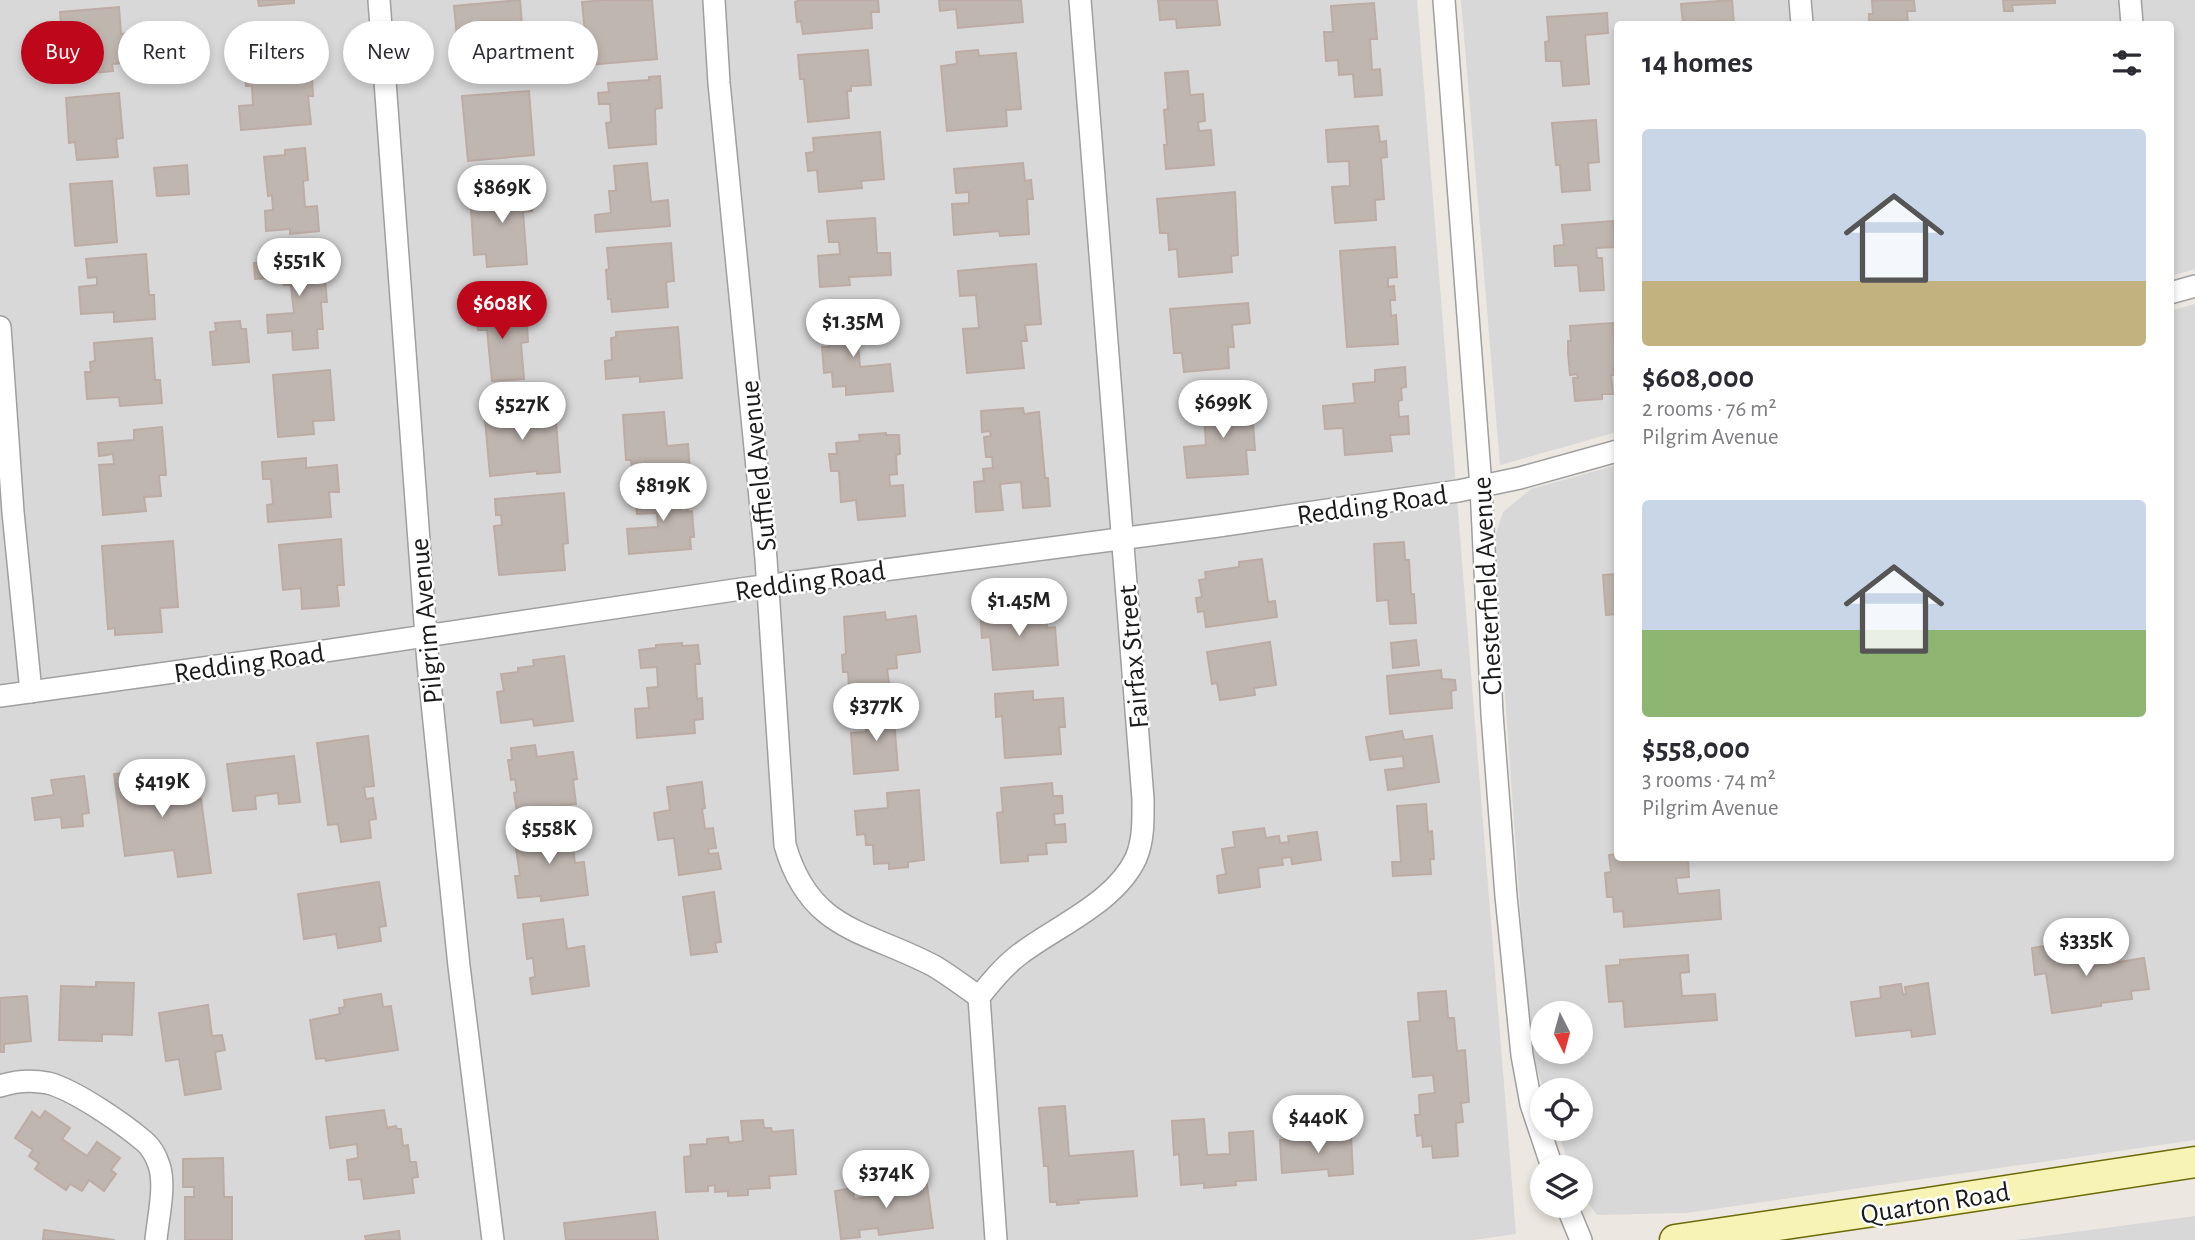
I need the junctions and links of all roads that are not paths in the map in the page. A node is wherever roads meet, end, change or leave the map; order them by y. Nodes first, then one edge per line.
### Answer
1 (379, 0) edge
2 (715, 0) edge
3 (1080, 0) edge
4 (1444, 0) edge
5 (1800, 0) edge
6 (2130, 0) edge
7 (1802, 21) edge
8 (2132, 21) edge
9 (2195, 286) edge
10 (2174, 292) edge
11 (0, 327) edge
12 (1614, 452) edge
13 (1481, 487) junction
14 (1123, 537) junction
15 (767, 585) junction
16 (426, 636) junction
17 (31, 692) junction
18 (0, 696) edge
19 (979, 997) junction
20 (0, 1086) edge
21 (1548, 1155) edge
22 (2195, 1161) edge
23 (1572, 1218) edge
24 (156, 1240) edge
25 (493, 1240) edge
26 (996, 1240) edge
27 (1581, 1240) edge
28 (1675, 1240) edge

1 - 16 street, Pilgrim Avenue
2 - 15 street, Suffield Avenue
3 - 14 street, Fairfax Street
4 - 13 street, Chesterfield Avenue
5 - 7 street
6 - 8 street
9 - 10 street
11 - 17 street
12 - 13 street, Redding Road
13 - 14 street, Redding Road
13 - 21 street, Chesterfield Avenue
14 - 15 street, Redding Road
14 - 19 street, Fairfax Street
15 - 16 street, Redding Road
15 - 19 street, Suffield Avenue
16 - 17 street, Redding Road
16 - 25 street, Pilgrim Avenue
17 - 18 street, Redding Road
19 - 26 street
20 - 24 street
22 - 28 street, Quarton Road
23 - 27 street

